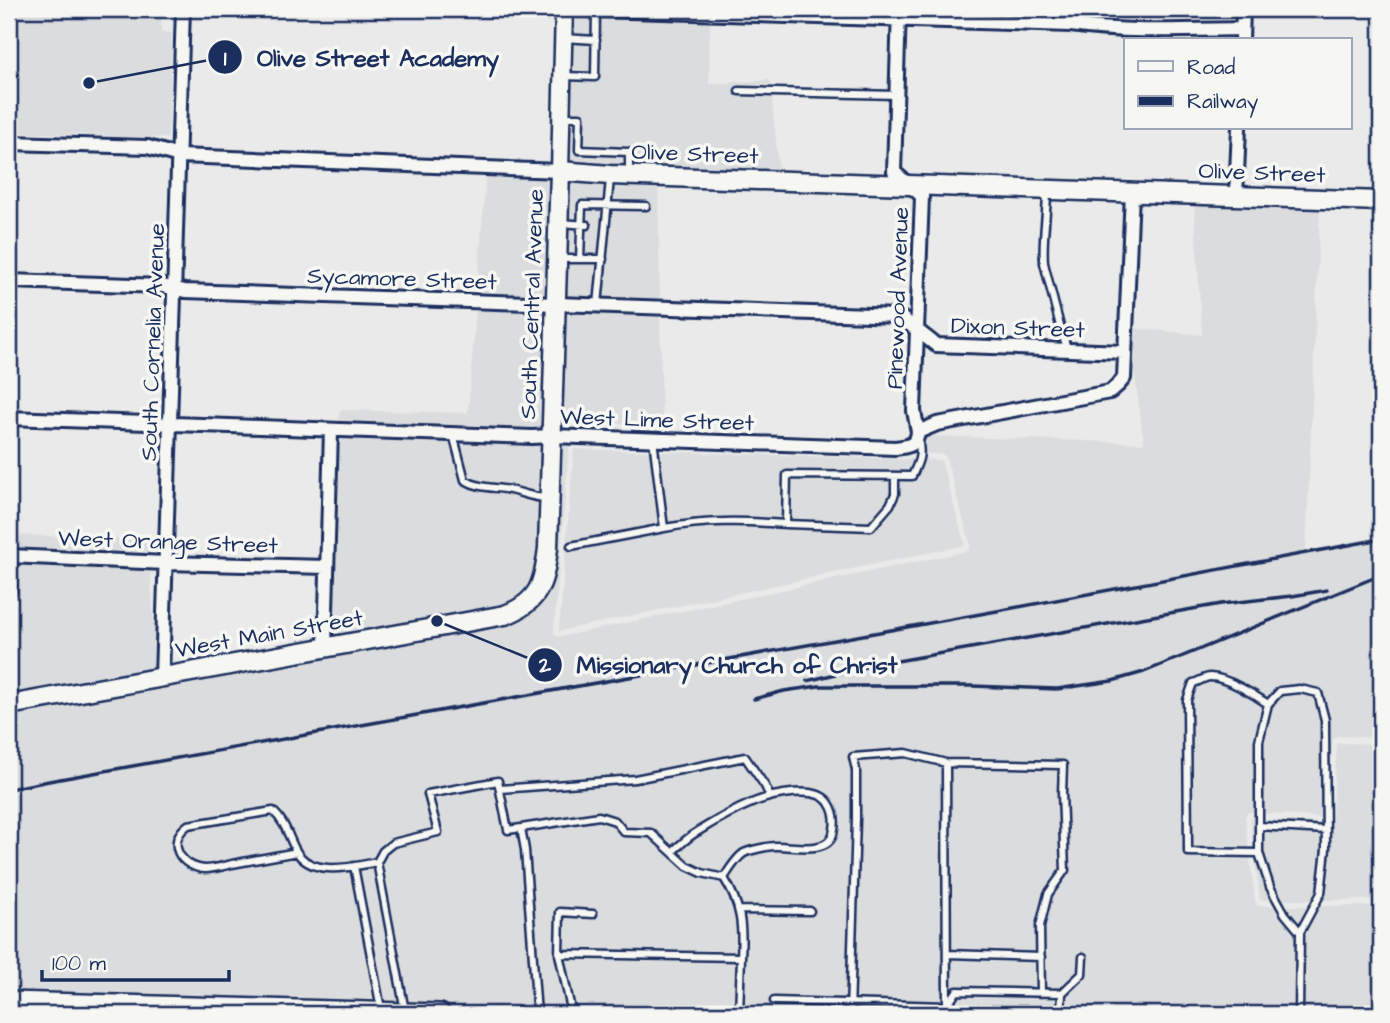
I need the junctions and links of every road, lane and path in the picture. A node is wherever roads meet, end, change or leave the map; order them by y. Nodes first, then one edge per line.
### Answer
1 (183, 9) edge
2 (567, 9) edge
3 (1072, 9) edge
4 (1242, 9) edge
5 (596, 10) junction
6 (733, 12) edge
7 (899, 14) edge
8 (1072, 25) junction
9 (1242, 34) edge
10 (563, 38) junction
11 (596, 40) junction
12 (562, 76) junction
13 (739, 90) dead end
14 (896, 95) junction
15 (561, 117) junction
16 (1240, 130) edge
17 (9, 143) edge
18 (179, 156) junction
19 (560, 171) junction
20 (620, 175) junction
21 (907, 184) junction
22 (1047, 189) junction
23 (1132, 192) junction
24 (1236, 196) junction
25 (1381, 201) edge
26 (609, 205) junction
27 (646, 206) dead end
28 (558, 223) junction
29 (584, 225) junction
30 (580, 258) junction
31 (604, 258) junction
32 (557, 259) junction
33 (9, 281) edge
34 (174, 288) junction
35 (555, 304) junction
36 (598, 305) junction
37 (916, 329) junction
38 (1068, 350) junction
39 (1125, 352) junction
40 (9, 418) edge
41 (170, 423) junction
42 (331, 430) junction
43 (453, 434) junction
44 (918, 435) junction
45 (551, 436) junction
46 (653, 439) junction
47 (895, 476) junction
48 (549, 498) junction
49 (786, 524) junction
50 (664, 528) junction
51 (571, 546) dead end
52 (9, 556) edge
53 (166, 563) junction
54 (327, 567) junction
55 (9, 590) edge
56 (534, 597) joint
57 (325, 647) junction
58 (162, 677) junction
59 (1268, 704) junction
60 (9, 705) edge
61 (946, 763) junction
62 (500, 789) junction
63 (771, 797) junction
64 (1259, 826) junction
65 (521, 828) junction
66 (1326, 830) junction
67 (297, 852) junction
68 (672, 852) junction
69 (1259, 853) junction
70 (377, 862) junction
71 (354, 866) junction
72 (724, 878) junction
73 (739, 910) junction
74 (810, 911) dead end
75 (593, 914) dead end
76 (1300, 932) junction
77 (559, 954) junction
78 (947, 954) junction
79 (740, 957) junction
80 (1041, 957) junction
81 (1083, 957) dead end
82 (1041, 993) junction
83 (1062, 993) junction
84 (774, 1001) dead end
85 (9, 1002) edge
86 (850, 1004) junction
87 (947, 1010) edge
88 (381, 1012) junction
89 (333, 1013) edge
90 (405, 1013) edge
91 (440, 1014) edge
92 (537, 1014) edge
93 (572, 1014) edge
94 (739, 1014) edge
95 (850, 1014) edge
96 (1061, 1014) edge
97 (1299, 1014) edge

1 - 18 street, South Cornelia Avenue
2 - 5 street
2 - 10 street, South Central Avenue
3 - 8 street
4 - 9 street
5 - 6 street
5 - 11 lane
6 - 7 street
7 - 8 street
7 - 14 street, Pinewood Avenue
8 - 9 street
10 - 11 lane
10 - 12 street, South Central Avenue
11 - 12 lane
12 - 15 street, South Central Avenue
13 - 14 lane
14 - 21 street, Pinewood Avenue
15 - 19 street, South Central Avenue
15 - 20 lane
16 - 24 street
17 - 18 street, Olive Street
18 - 19 street, Olive Street
18 - 34 street, South Cornelia Avenue
19 - 20 main road, Olive Street
19 - 28 main road, South Central Avenue
20 - 21 main road, Olive Street
20 - 26 lane
21 - 22 main road, Olive Street
21 - 37 street, Pinewood Avenue
22 - 23 main road, Olive Street
22 - 38 lane
23 - 24 main road, Olive Street
23 - 39 street
24 - 25 main road, Olive Street
26 - 27 lane
26 - 29 lane
26 - 31 lane
28 - 29 lane
28 - 32 main road, South Central Avenue
29 - 30 lane
30 - 31 lane
30 - 32 lane
31 - 36 lane
32 - 35 main road, South Central Avenue
33 - 34 street, Sycamore Street
34 - 35 street, Sycamore Street
34 - 41 street, South Cornelia Avenue
35 - 36 street, Sycamore Street
35 - 45 main road, South Central Avenue
36 - 37 street, Sycamore Street
37 - 38 street, Dixon Street
37 - 44 street, Pinewood Avenue
38 - 39 street, Dixon Street
39 - 44 street, West Lime Street
40 - 41 street, West Lime Street
41 - 42 street, West Lime Street
41 - 53 street, South Cornelia Avenue
42 - 43 street, West Lime Street
42 - 54 street
43 - 45 street, West Lime Street
43 - 48 lane
44 - 46 street, West Lime Street
44 - 47 lane
45 - 46 street, West Lime Street
45 - 48 main road, South Central Avenue
46 - 50 lane
47 - 49 lane
47 - 49 lane
48 - 56 main road, South Central Avenue
49 - 50 lane
50 - 51 lane
52 - 53 street, West Orange Street
52 - 55 street
53 - 54 street, West Orange Street
53 - 58 street, South Cornelia Avenue
54 - 57 street
56 - 57 main road, West Main Street
57 - 58 main road, West Main Street
58 - 60 main road, West Main Street
59 - 64 lane
59 - 66 lane
59 - 69 lane
61 - 78 lane
61 - 80 lane
61 - 86 lane
62 - 63 lane
62 - 65 lane
62 - 70 lane
63 - 68 lane
63 - 72 lane
64 - 66 lane
64 - 69 lane
65 - 68 lane
65 - 92 lane
66 - 76 lane
67 - 67 lane
67 - 71 lane
68 - 72 lane
69 - 76 lane
70 - 71 lane
70 - 90 lane
71 - 88 lane
72 - 73 lane
73 - 74 lane
73 - 79 lane
75 - 77 lane
76 - 97 lane
77 - 79 lane
77 - 93 lane
78 - 80 lane
78 - 87 lane
79 - 94 lane
80 - 82 lane
81 - 83 lane
82 - 83 lane
82 - 87 lane
83 - 96 lane
84 - 86 lane
85 - 89 main road
86 - 87 lane
86 - 95 lane
88 - 89 main road
88 - 90 main road
90 - 91 main road

